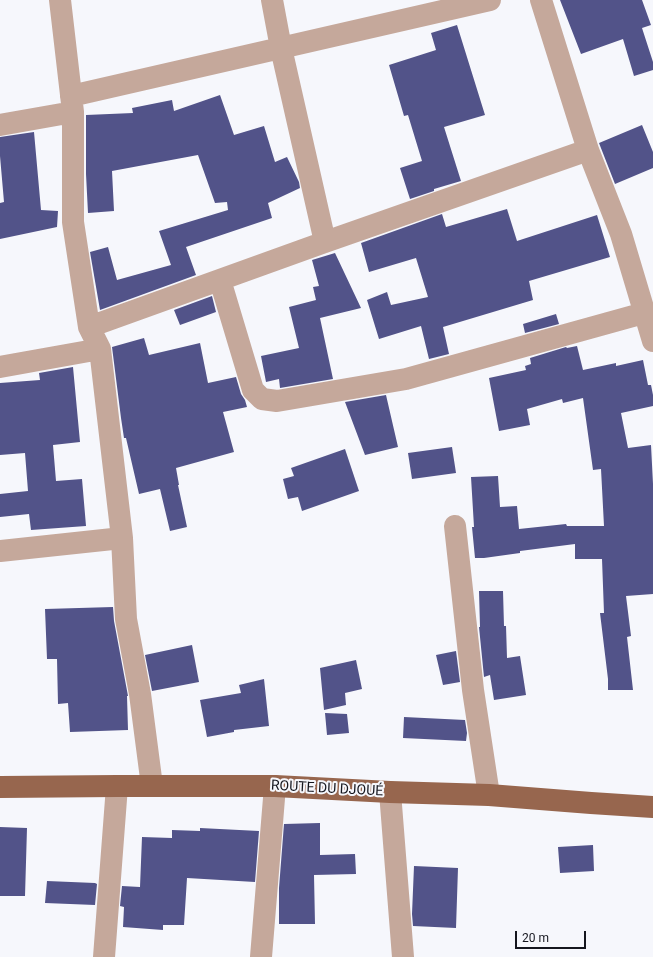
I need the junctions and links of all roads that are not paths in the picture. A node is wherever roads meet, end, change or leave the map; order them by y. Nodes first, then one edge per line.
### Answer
1 (60, 0) edge
2 (272, 0) edge
3 (490, 0) edge
4 (541, 0) edge
5 (281, 48) junction
6 (72, 104) junction
7 (0, 125) edge
8 (588, 150) junction
9 (325, 242) junction
10 (220, 280) junction
11 (644, 313) junction
12 (89, 327) junction
13 (653, 342) edge
14 (100, 349) junction
15 (0, 367) edge
16 (455, 526) dead end
17 (122, 538) junction
18 (0, 551) edge
19 (117, 786) junction
20 (152, 786) junction
21 (275, 786) junction
22 (0, 787) edge
23 (390, 792) junction
24 (489, 795) junction
25 (653, 806) edge
26 (104, 957) edge
27 (261, 957) edge
28 (403, 957) edge

1 - 6 street
2 - 5 street
3 - 5 street
4 - 8 street
5 - 6 street
5 - 9 street
6 - 7 street
6 - 12 street
8 - 9 street
8 - 11 street
9 - 10 street
10 - 11 street
10 - 12 street
11 - 13 street
12 - 14 street
14 - 15 street
14 - 17 street
16 - 24 street
17 - 18 street
17 - 20 street
19 - 20 main road, ROUTE DU DJOUÉ
19 - 22 main road, ROUTE DU DJOUÉ
19 - 26 street
20 - 21 main road, ROUTE DU DJOUÉ
21 - 23 main road, ROUTE DU DJOUÉ
21 - 27 street
23 - 24 main road, ROUTE DU DJOUÉ
23 - 28 street
24 - 25 main road, ROUTE DU DJOUÉ

